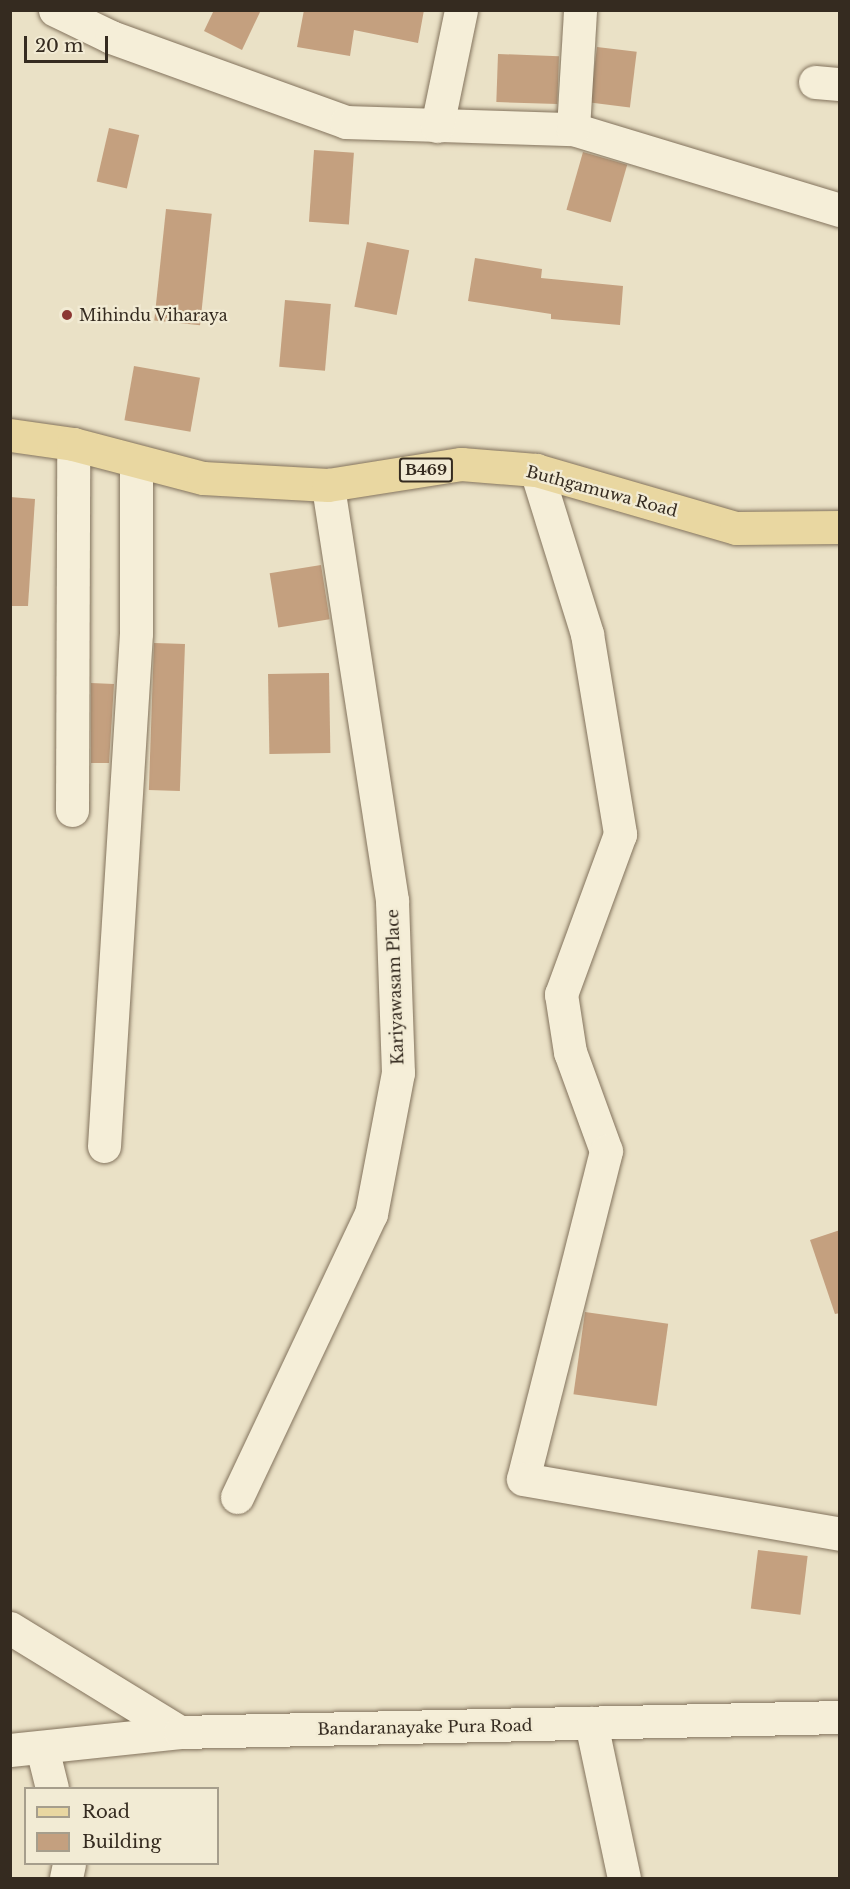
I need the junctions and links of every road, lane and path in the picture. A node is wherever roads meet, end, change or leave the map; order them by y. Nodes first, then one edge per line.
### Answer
1 (55, 10) edge
2 (461, 10) edge
3 (580, 10) edge
4 (437, 126) junction
5 (573, 129) junction
6 (840, 210) edge
7 (10, 435) edge
8 (73, 444) junction
9 (136, 462) junction
10 (536, 470) junction
11 (328, 485) junction
12 (840, 527) edge
13 (72, 810) dead end
14 (104, 1146) dead end
15 (237, 1497) dead end
16 (840, 1534) edge
17 (10, 1628) edge
18 (840, 1717) edge
19 (591, 1723) junction
20 (180, 1732) junction
21 (26, 1749) edge
22 (51, 1787) edge
23 (624, 1878) edge

1 - 4 street
2 - 4 street
3 - 5 street
4 - 5 street
5 - 6 street
7 - 8 main road, Buthgamuwa Road / B469
8 - 9 main road, Buthgamuwa Road / B469
8 - 13 street
9 - 11 main road, Buthgamuwa Road / B469
9 - 14 street
10 - 11 main road, Buthgamuwa Road / B469
10 - 12 main road, Buthgamuwa Road / B469
10 - 16 street
11 - 15 street, Kariyawasam Place
17 - 20 street
18 - 19 street, Bandaranayake Pura Road
19 - 20 street, Bandaranayake Pura Road
19 - 23 street
20 - 21 street, Bandaranayake Pura Road
21 - 22 street

